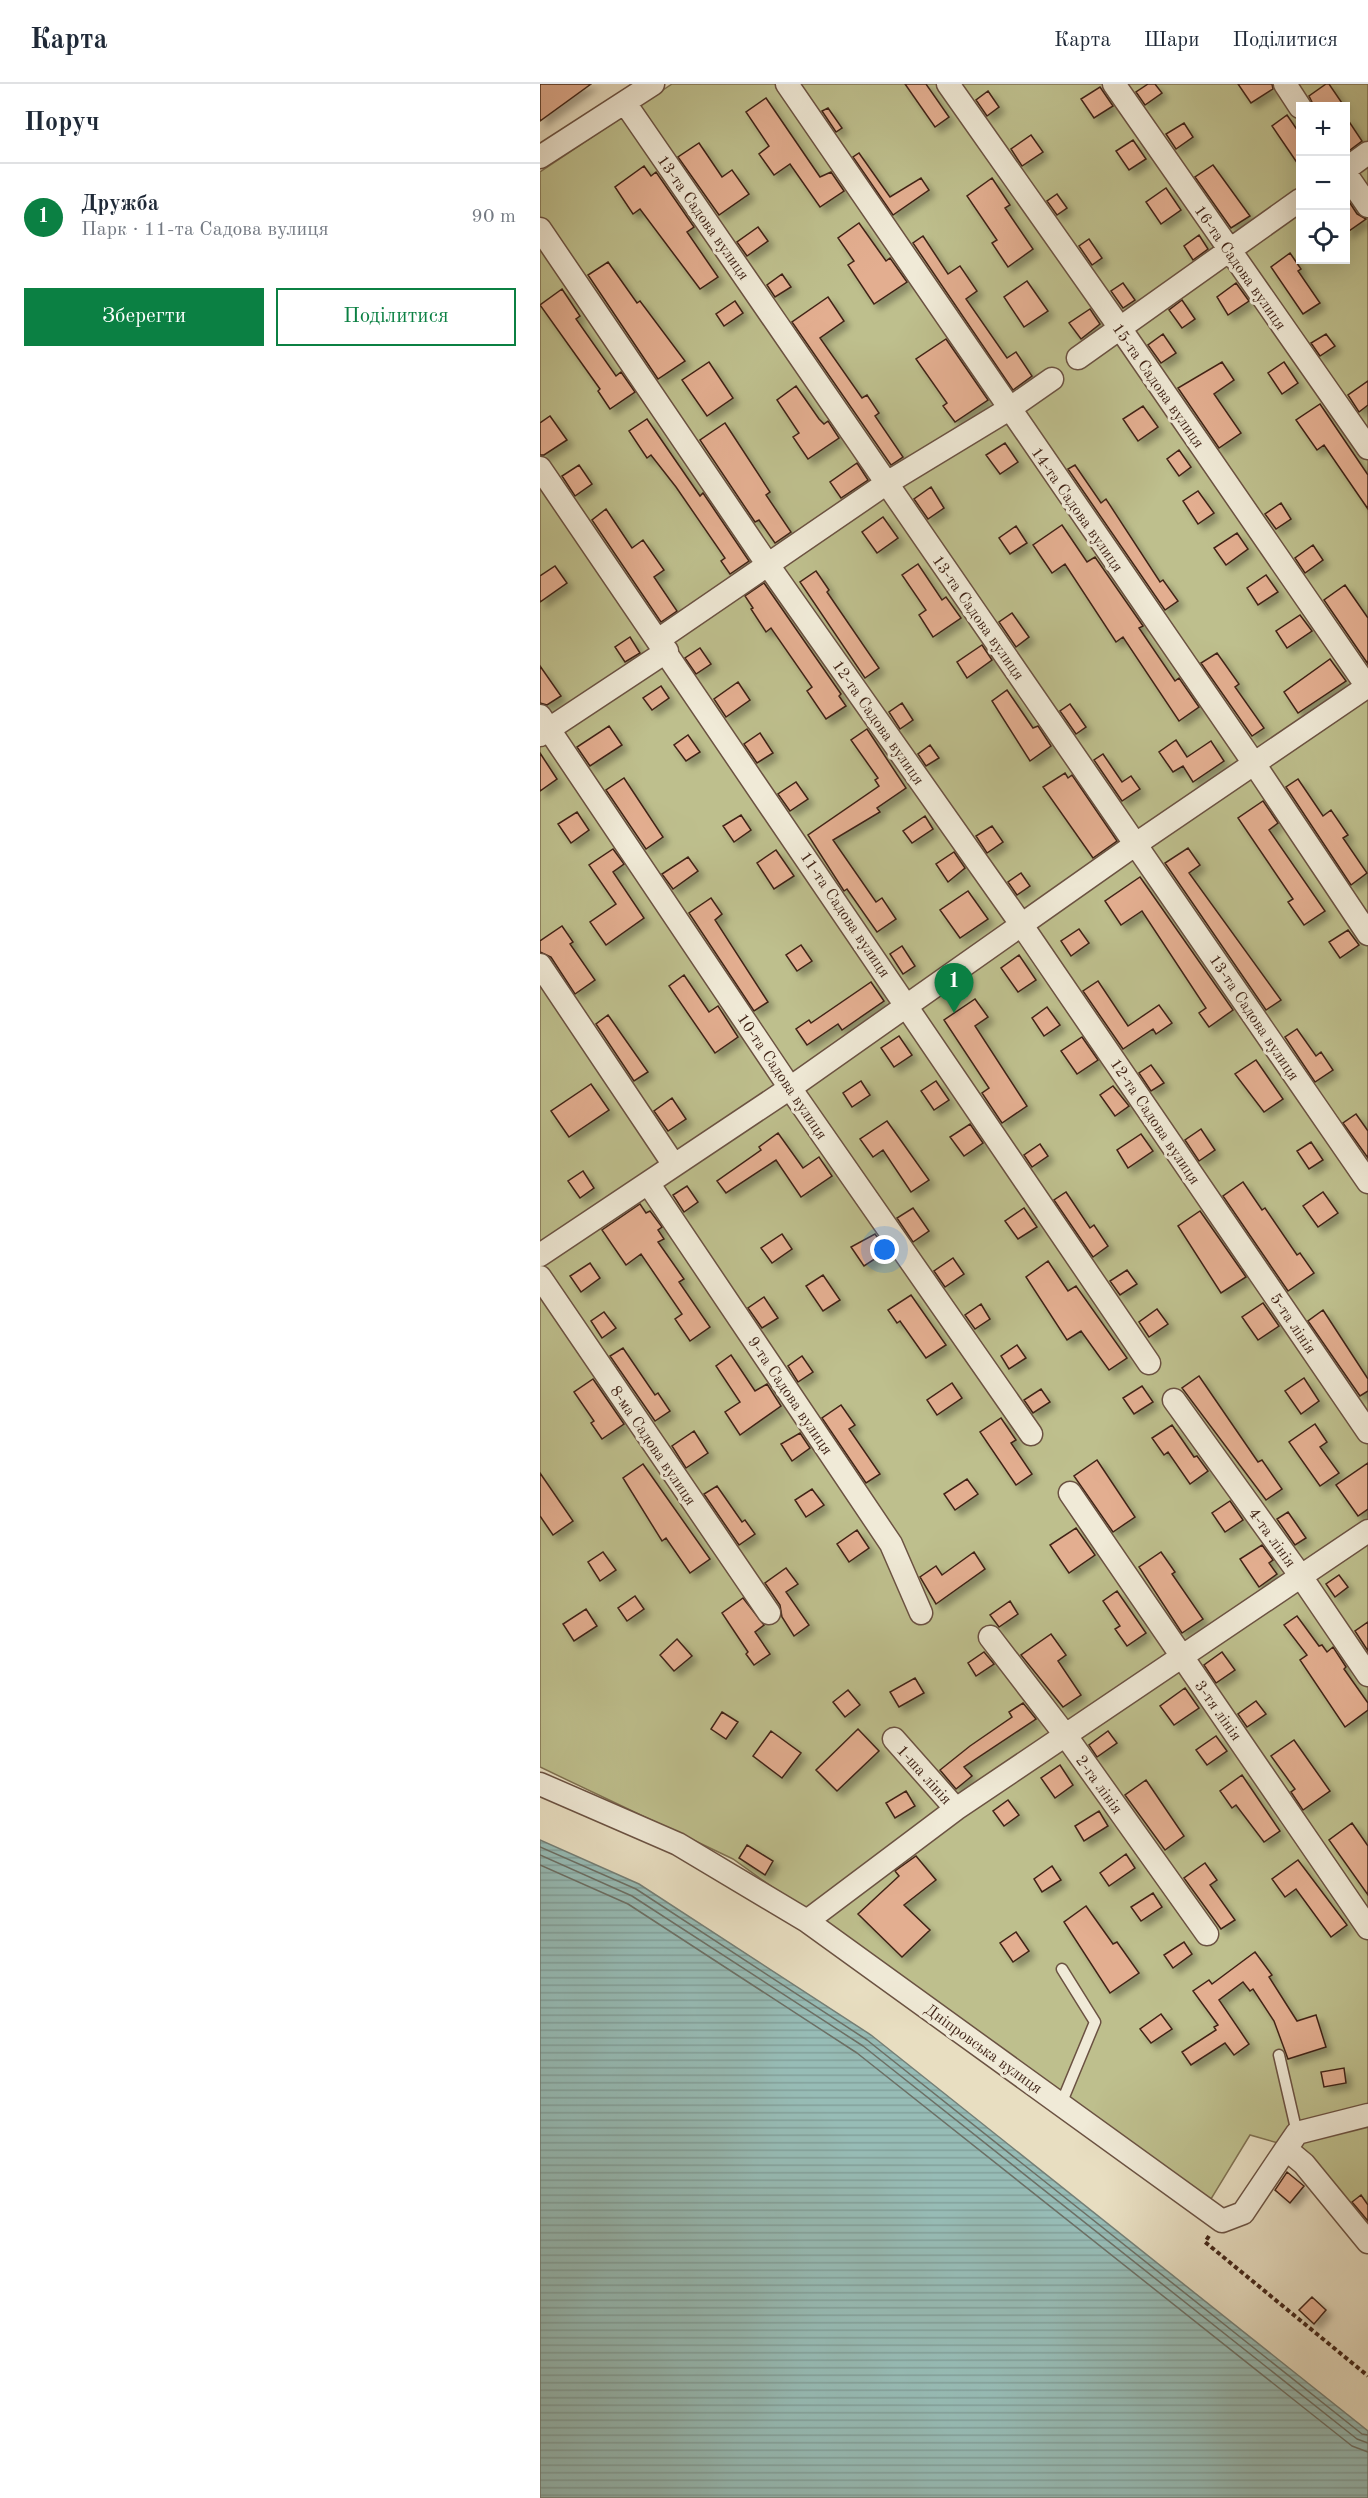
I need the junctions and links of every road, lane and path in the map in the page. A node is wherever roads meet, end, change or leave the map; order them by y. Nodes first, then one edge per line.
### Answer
1 (653, 84) edge
2 (787, 84) edge
3 (948, 84) edge
4 (1114, 84) edge
5 (1285, 84) edge
6 (1297, 102) edge
7 (625, 103) junction
8 (1368, 153) edge
9 (540, 157) edge
10 (1350, 169) edge
11 (1350, 178) edge
12 (1296, 203) edge
13 (1368, 206) edge
14 (540, 229) edge
15 (1228, 250) junction
16 (1120, 328) junction
17 (1078, 358) dead end
18 (1052, 379) dead end
19 (1009, 410) junction
20 (1368, 448) edge
21 (540, 468) edge
22 (887, 483) junction
23 (768, 565) junction
24 (663, 646) junction
25 (1368, 687) edge
26 (543, 727) edge
27 (1253, 762) junction
28 (1136, 844) junction
29 (1021, 924) junction
30 (1368, 934) edge
31 (540, 965) edge
32 (907, 1004) junction
33 (790, 1088) junction
34 (674, 1165) junction
35 (1368, 1182) edge
36 (648, 1183) junction
37 (1219, 1214) joint
38 (540, 1255) edge
39 (540, 1277) edge
40 (1149, 1363) dead end
41 (1174, 1400) dead end
42 (1368, 1432) edge
43 (1031, 1434) dead end
44 (1070, 1492) dead end
45 (1368, 1531) edge
46 (1300, 1575) junction
47 (769, 1613) dead end
48 (921, 1614) dead end
49 (990, 1637) dead end
50 (1181, 1655) junction
51 (1368, 1675) edge
52 (1066, 1736) junction
53 (894, 1739) dead end
54 (540, 1784) edge
55 (956, 1809) junction
56 (1366, 1920) edge
57 (807, 1921) junction
58 (1207, 1934) dead end
59 (1062, 1969) dead end
60 (1279, 2055) dead end
61 (1061, 2104) junction
62 (1368, 2115) edge
63 (1292, 2141) junction
64 (1222, 2221) junction
65 (1368, 2242) edge
66 (1368, 2376) edge

1 - 7 street
2 - 19 street, 14-та Садова вулиця
3 - 16 street, 15-та Садова вулиця
4 - 15 street, 16-та Садова вулиця
5 - 6 street
7 - 9 street
7 - 22 street, 13-та Садова вулиця
8 - 10 street
11 - 13 street
12 - 15 street
14 - 23 street, 12-та Садова вулиця
15 - 16 street
15 - 20 street, 16-та Садова вулиця
16 - 17 street
16 - 25 street, 15-та Садова вулиця
18 - 19 street
19 - 22 street
19 - 27 street, 14-та Садова вулиця
21 - 24 street, 11-та Садова вулиця
22 - 23 street
22 - 28 street, 13-та Садова вулиця
23 - 24 street
23 - 29 street, 12-та Садова вулиця
24 - 26 street
24 - 32 street, 11-та Садова вулиця
25 - 27 street
26 - 33 street, 10-та Садова вулиця
27 - 28 street
27 - 30 street, 14-та Садова вулиця
28 - 29 street
28 - 35 street, 13-та Садова вулиця
29 - 32 street
29 - 37 street, 12-та Садова вулиця
31 - 34 street
32 - 33 street
32 - 40 street, 11-та Садова вулиця
33 - 34 street
33 - 43 street, 10-та Садова вулиця
34 - 36 street
36 - 38 street
36 - 48 street, 9-та Садова вулиця
37 - 42 street, 5-та лінія
39 - 47 street, 8-ма Садова вулиця
41 - 46 street, 4-та лінія
44 - 50 street, 3-тя лінія
45 - 46 street
46 - 50 street
46 - 51 street, 4-та лінія
49 - 52 street, 2-га лінія
50 - 52 street
50 - 56 street, 3-тя лінія
52 - 55 street
52 - 58 street, 2-га лінія
53 - 55 street, 1-ша лінія
54 - 57 street, Дніпровська вулиця
55 - 57 street
57 - 61 street, Дніпровська вулиця
59 - 61 lane
60 - 63 lane
61 - 64 street, Дніпровська вулиця
62 - 63 street
63 - 64 street
63 - 65 street
64 - 66 path

